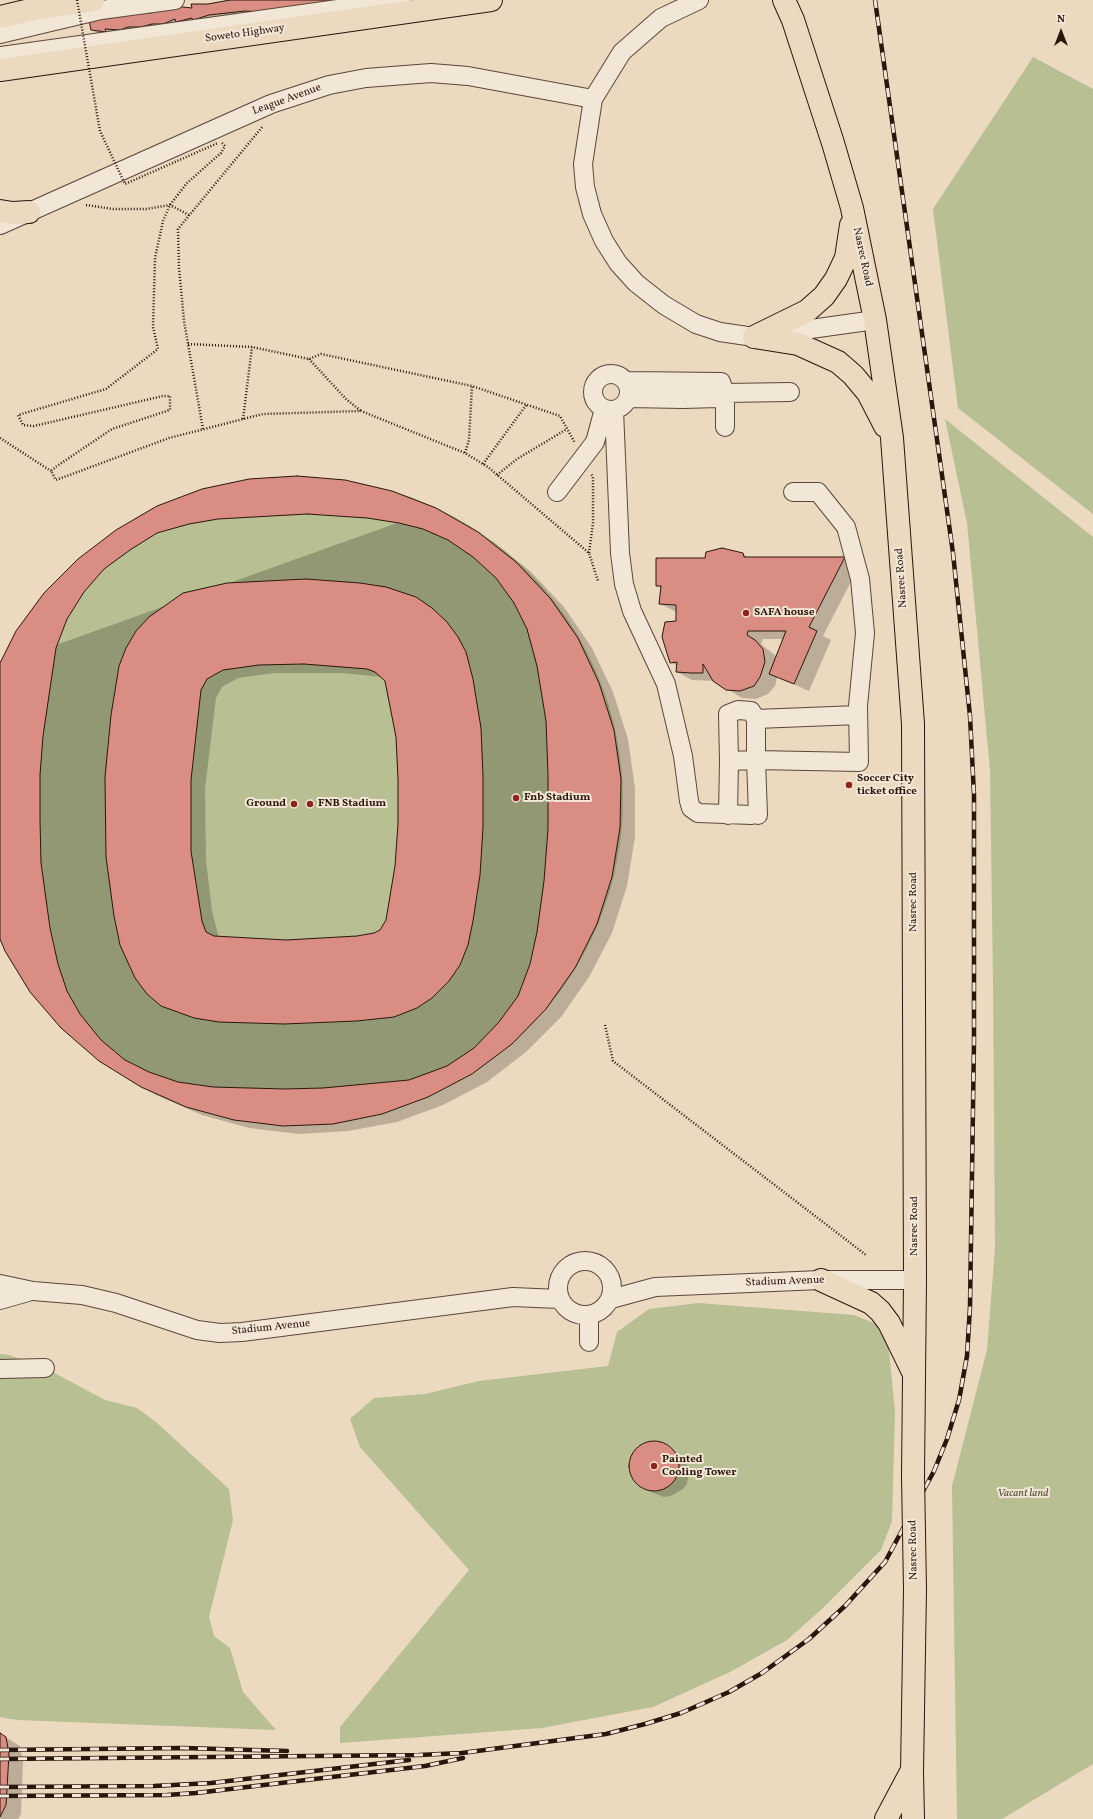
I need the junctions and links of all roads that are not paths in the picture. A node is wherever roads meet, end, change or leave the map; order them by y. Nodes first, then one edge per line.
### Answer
1 (92, 0) edge
2 (175, 0) edge
3 (402, 0) edge
4 (491, 0) edge
5 (699, 0) edge
6 (784, 0) edge
7 (0, 1) edge
8 (34, 9) junction
9 (0, 17) edge
10 (0, 34) edge
11 (0, 56) edge
12 (27, 65) junction
13 (0, 70) edge
14 (0, 84) edge
15 (594, 99) junction
16 (852, 208) junction
17 (0, 210) edge
18 (29, 212) junction
19 (0, 225) edge
20 (875, 320) junction
21 (754, 337) junction
22 (628, 390) junction
23 (790, 392) dead end
24 (725, 393) junction
25 (609, 410) junction
26 (725, 427) dead end
27 (892, 438) junction
28 (557, 492) dead end
29 (793, 492) dead end
30 (858, 715) junction
31 (756, 719) junction
32 (756, 760) junction
33 (729, 761) junction
34 (728, 815) junction
35 (559, 1280) junction
36 (612, 1280) junction
37 (821, 1280) junction
38 (915, 1280) junction
39 (0, 1284) edge
40 (655, 1287) junction
41 (33, 1291) junction
42 (513, 1296) junction
43 (560, 1299) junction
44 (611, 1299) junction
45 (0, 1300) edge
46 (589, 1316) junction
47 (589, 1342) dead end
48 (45, 1368) dead end
49 (0, 1369) edge
50 (914, 1373) junction
51 (912, 1772) junction
52 (886, 1819) edge
53 (913, 1819) edge

1 - 8 main road
2 - 10 street
3 - 11 street, Soweto Highway
4 - 12 main road, Soweto Highway
5 - 15 street
6 - 16 main road, Nasrec Road
7 - 8 main road
8 - 9 main road
12 - 13 main road, Soweto Highway
12 - 14 main road
15 - 18 street, League Avenue
15 - 21 street
16 - 20 main road, Nasrec Road
16 - 21 main road
17 - 18 main road
18 - 19 street, League Avenue
20 - 21 street
20 - 27 main road, Nasrec Road
21 - 27 main road
22 - 24 street
22 - 25 street
22 - 25 street
23 - 24 street
24 - 26 street
25 - 28 street
25 - 34 street
27 - 38 main road, Nasrec Road
29 - 30 street
30 - 31 street
30 - 32 street
31 - 32 street
31 - 33 street
32 - 33 street
32 - 34 street
33 - 34 street
35 - 36 street
35 - 42 street, Stadium Avenue
35 - 43 street
36 - 40 street, Stadium Avenue
36 - 44 street
37 - 38 street, Stadium Avenue
37 - 40 street, Stadium Avenue
37 - 50 main road
38 - 50 main road, Nasrec Road
39 - 41 street, Stadium Avenue
40 - 44 street, Stadium Avenue
41 - 42 street, Stadium Avenue
41 - 45 street, Stadium Avenue
42 - 43 street, Stadium Avenue
43 - 46 street
44 - 46 street
46 - 47 street
48 - 49 street
50 - 51 main road, Nasrec Road, bridge
51 - 52 main road
51 - 53 main road, Nasrec Road

